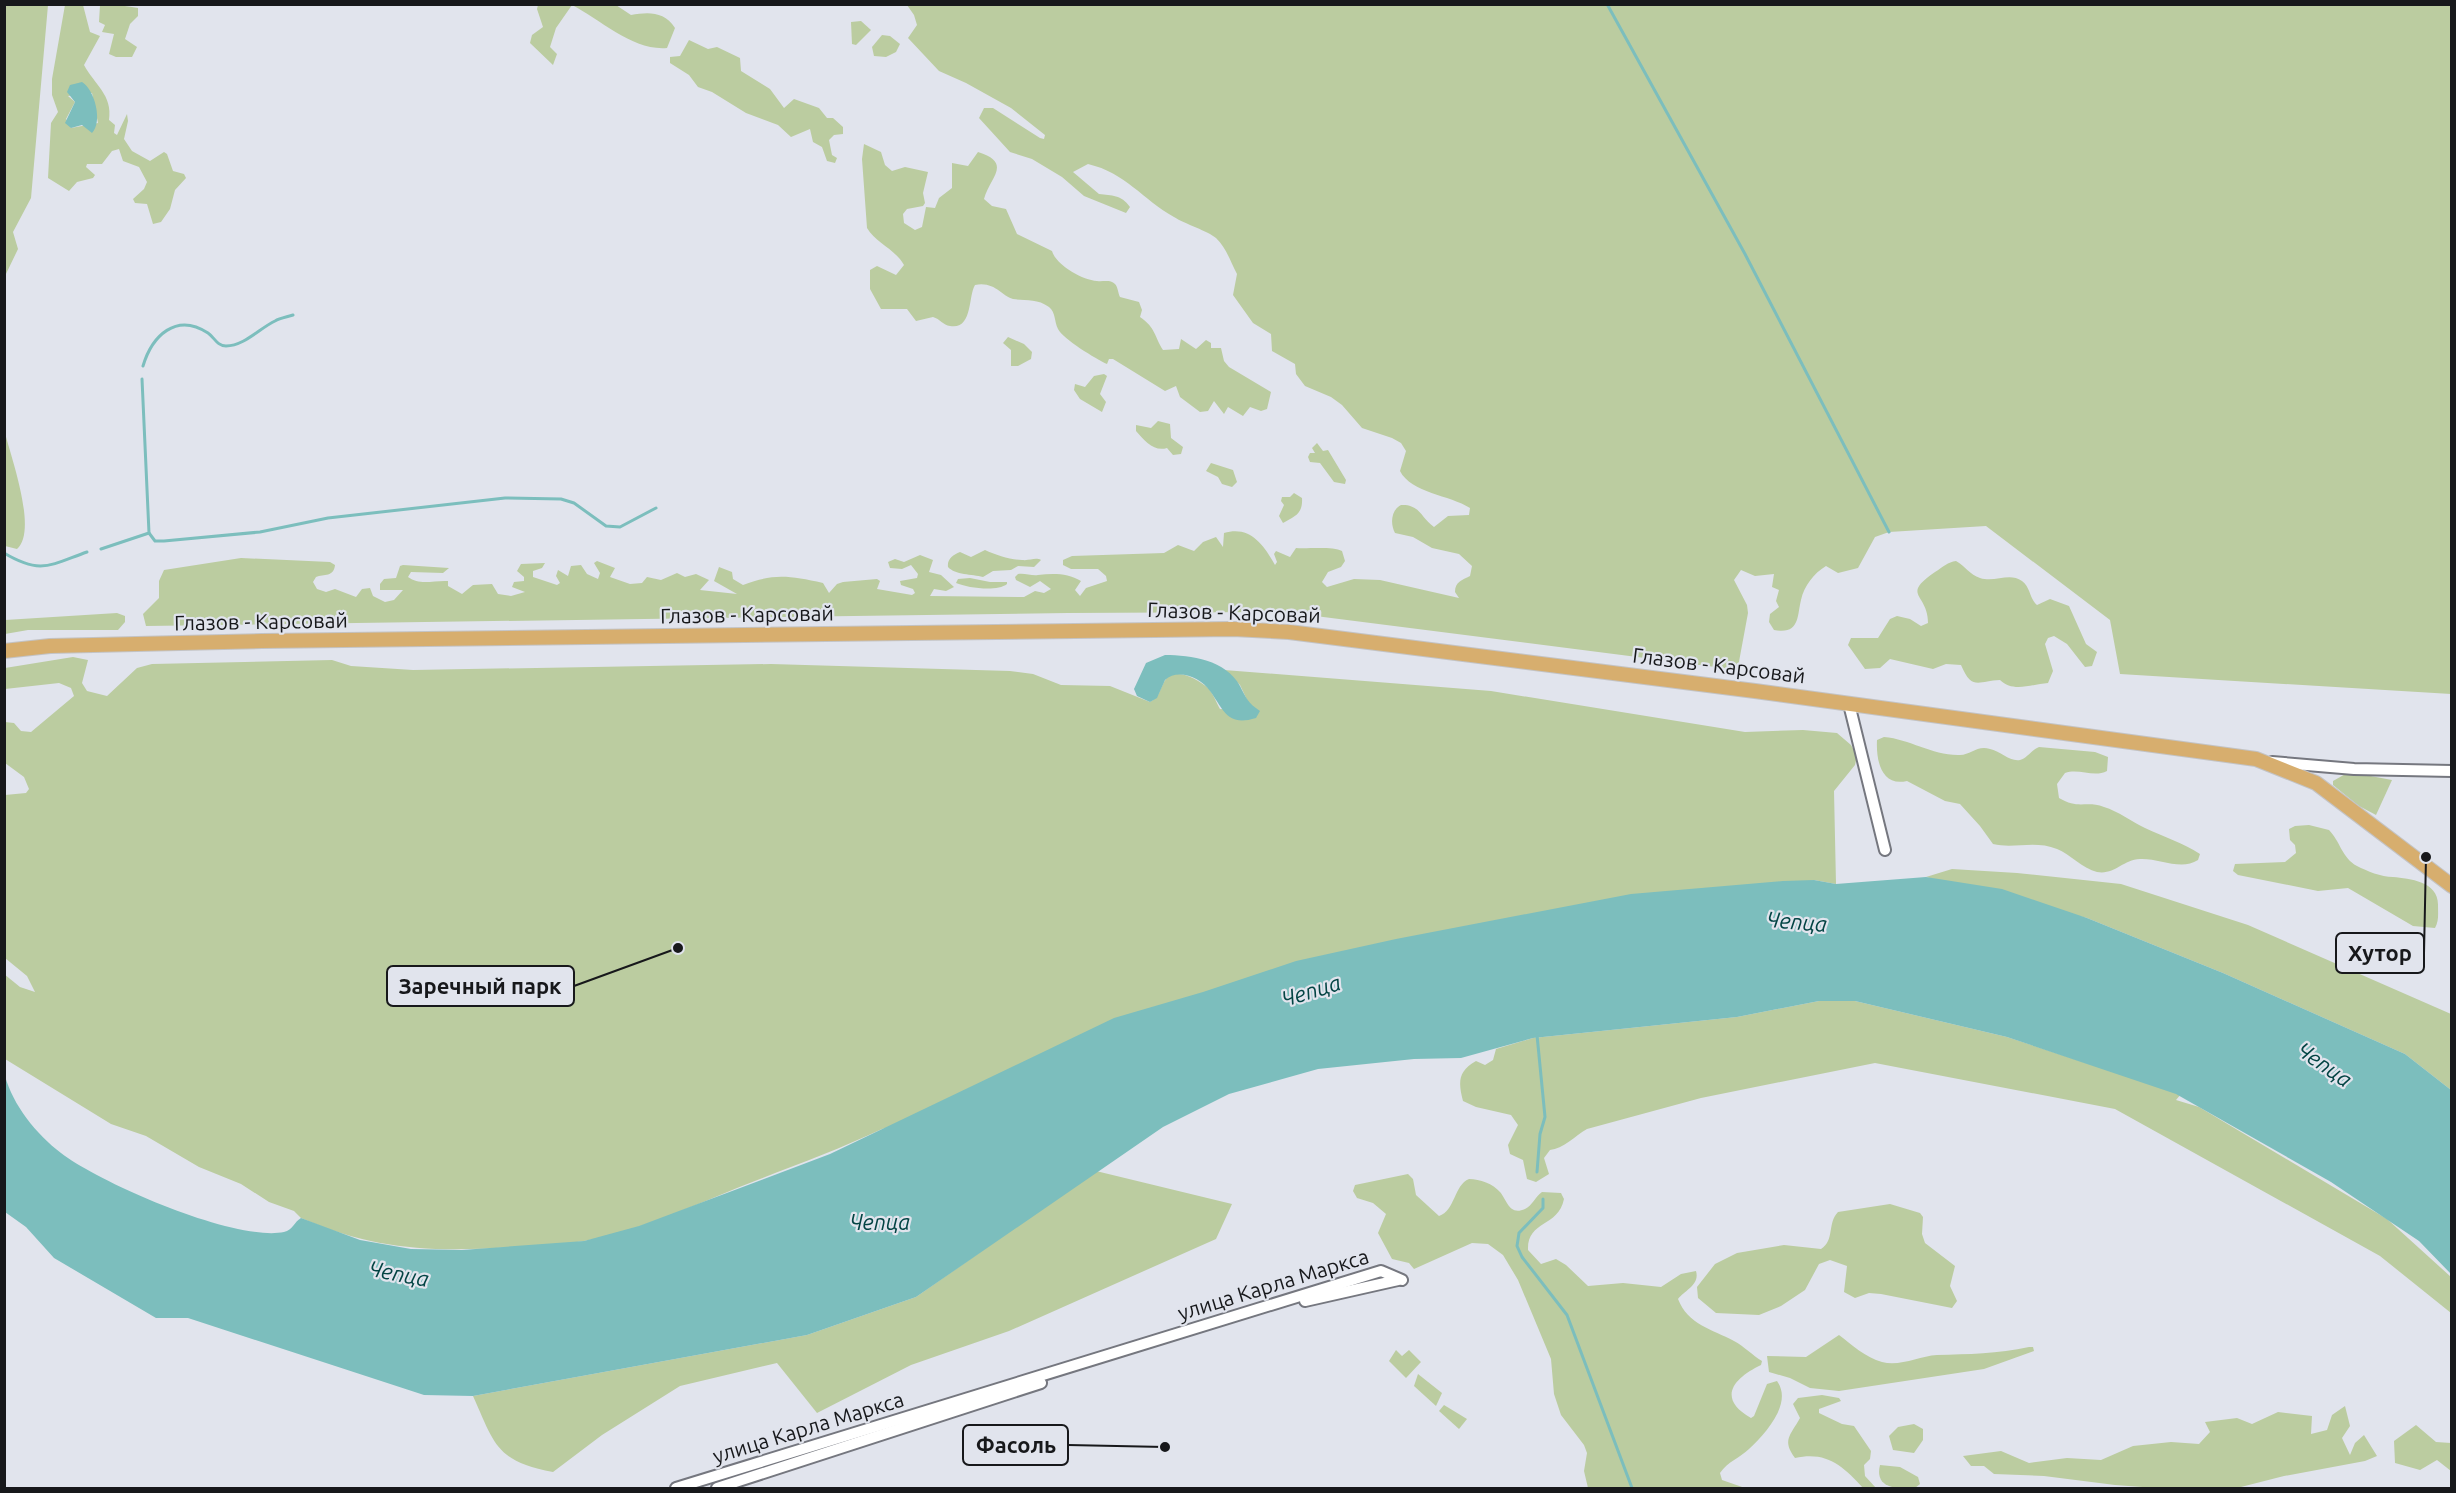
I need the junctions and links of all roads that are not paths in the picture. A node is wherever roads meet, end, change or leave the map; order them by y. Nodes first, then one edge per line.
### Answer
1 (4, 651) edge
2 (1849, 704) junction
3 (2256, 759) junction
4 (2451, 771) edge
5 (1885, 850) dead end
6 (2451, 886) edge
7 (676, 1488) edge
8 (717, 1488) edge

1 - 2 main road, Глазов - Карсовай
2 - 3 main road, Глазов - Карсовай
2 - 5 street
3 - 4 street
3 - 6 main road, Глазов - Карсовай
7 - 8 street, улица Карла Маркса

